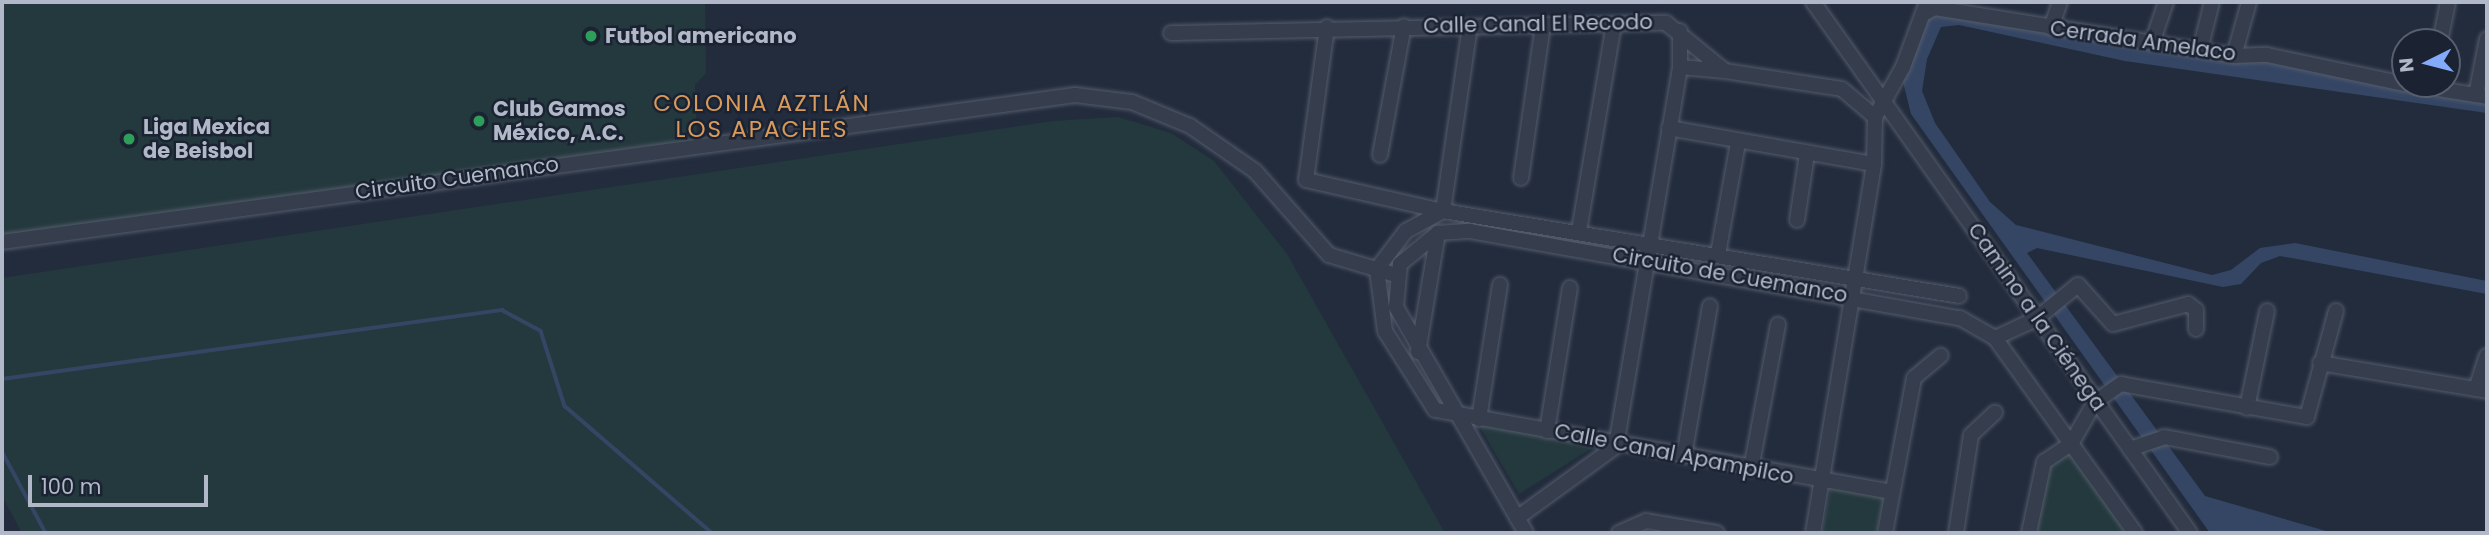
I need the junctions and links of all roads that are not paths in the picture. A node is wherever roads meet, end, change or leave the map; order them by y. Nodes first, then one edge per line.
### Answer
1 (1813, 2) edge
2 (2060, 2) edge
3 (2166, 2) edge
4 (2212, 2) edge
5 (2249, 2) edge
6 (2448, 2) edge
7 (1933, 9) edge
8 (1614, 24) junction
9 (1543, 25) junction
10 (1404, 26) junction
11 (1327, 27) junction
12 (1470, 27) junction
13 (2051, 28) junction
14 (2443, 28) edge
15 (1680, 31) junction
16 (1171, 33) dead end
17 (2487, 39) edge
18 (2152, 43) junction
19 (2200, 50) junction
20 (2234, 56) junction
21 (1680, 67) junction
22 (1725, 71) junction
23 (2391, 81) edge
24 (2461, 92) edge
25 (2482, 96) edge
26 (1886, 98) junction
27 (1875, 117) junction
28 (1669, 128) junction
29 (1738, 142) junction
30 (1807, 154) junction
31 (1380, 155) dead end
32 (1874, 164) junction
33 (1521, 178) dead end
34 (1443, 211) junction
35 (1797, 220) dead end
36 (1579, 231) junction
37 (1438, 233) junction
38 (2, 242) edge
39 (1649, 243) junction
40 (1718, 254) junction
41 (1646, 260) junction
42 (1377, 269) junction
43 (1396, 275) junction
44 (1855, 279) junction
45 (1500, 285) dead end
46 (1570, 288) dead end
47 (1853, 296) junction
48 (1959, 296) dead end
49 (1710, 306) dead end
50 (2267, 311) dead end
51 (2336, 311) dead end
52 (2038, 317) junction
53 (1778, 324) dead end
54 (2196, 329) dead end
55 (1995, 338) junction
56 (1418, 352) junction
57 (1941, 355) dead end
58 (2487, 356) edge
59 (2319, 363) junction
60 (2482, 390) edge
61 (2097, 399) junction
62 (2248, 408) junction
63 (1995, 413) dead end
64 (1455, 415) junction
65 (1479, 419) junction
66 (1547, 431) junction
67 (2071, 444) junction
68 (1616, 446) junction
69 (2132, 448) junction
70 (1685, 456) junction
71 (2270, 457) dead end
72 (1751, 469) junction
73 (1821, 482) junction
74 (1892, 492) junction
75 (1517, 518) junction
76 (1526, 533) edge
77 (1619, 533) edge
78 (1717, 533) edge
79 (1813, 533) edge
80 (1885, 533) edge
81 (1956, 533) edge
82 (2029, 533) edge
83 (2134, 533) edge
84 (2190, 533) edge

1 - 26 street, Camino a la Ciénega
2 - 13 street
3 - 18 street
4 - 19 street
5 - 20 street
6 - 14 street
7 - 13 street, Cerrada Amelaco
7 - 26 street
8 - 9 street, Calle Canal El Recodo
8 - 15 street, Calle Canal El Recodo
8 - 36 street
9 - 12 street, Calle Canal El Recodo
9 - 33 street
10 - 11 street, Calle Canal El Recodo
10 - 12 street, Calle Canal El Recodo
10 - 31 street
11 - 16 street, Calle Canal El Recodo
11 - 34 street, Circuito de Cuemanco
12 - 34 street
13 - 18 street, Cerrada Amelaco
15 - 21 street
15 - 22 street, Calle Canal El Recodo
17 - 25 street
18 - 19 street, Cerrada Amelaco
19 - 20 street, Cerrada Amelaco
20 - 23 street, Cerrada Amelaco
21 - 22 street
21 - 28 street
22 - 27 street
24 - 25 street, Cerrada Amelaco
26 - 27 street
26 - 52 street, Camino a la Ciénega
27 - 32 street
28 - 29 street
28 - 39 street
29 - 30 street
29 - 40 street
30 - 32 street
30 - 35 street
32 - 44 street
34 - 36 street, Circuito de Cuemanco
34 - 42 street
36 - 39 street, Circuito de Cuemanco
37 - 41 street, Circuito de Cuemanco
37 - 43 street
37 - 56 street
38 - 42 street, Circuito Cuemanco
39 - 40 street, Circuito de Cuemanco
39 - 41 street
40 - 44 street, Circuito de Cuemanco
41 - 47 street, Circuito de Cuemanco
41 - 68 street
42 - 43 street, Circuito Cuemanco
42 - 64 street
43 - 56 street
44 - 47 street
44 - 48 street, Circuito de Cuemanco
45 - 65 street
46 - 66 street
47 - 55 street, Circuito de Cuemanco
47 - 73 street
49 - 70 street
50 - 62 street
51 - 59 street
52 - 54 street
52 - 55 street
52 - 61 street, Camino a la Ciénega
53 - 72 street
55 - 67 street, Circuito de Cuemanco
56 - 64 street
57 - 74 street
58 - 60 street
59 - 60 street
59 - 62 street
61 - 62 street
61 - 67 street
61 - 69 street, Camino a la Ciénega
63 - 81 street
64 - 65 street, Calle Canal Apampilco
64 - 75 street
65 - 66 street, Calle Canal Apampilco
66 - 68 street, Calle Canal Apampilco
67 - 82 street
67 - 83 street, Circuito de Cuemanco
68 - 70 street, Calle Canal Apampilco
68 - 75 street
69 - 71 street
69 - 84 street, Camino a la Ciénega
70 - 72 street, Calle Canal Apampilco
72 - 73 street, Calle Canal Apampilco
73 - 74 street, Calle Canal Apampilco
73 - 79 street
74 - 80 street
75 - 76 street
77 - 78 street

